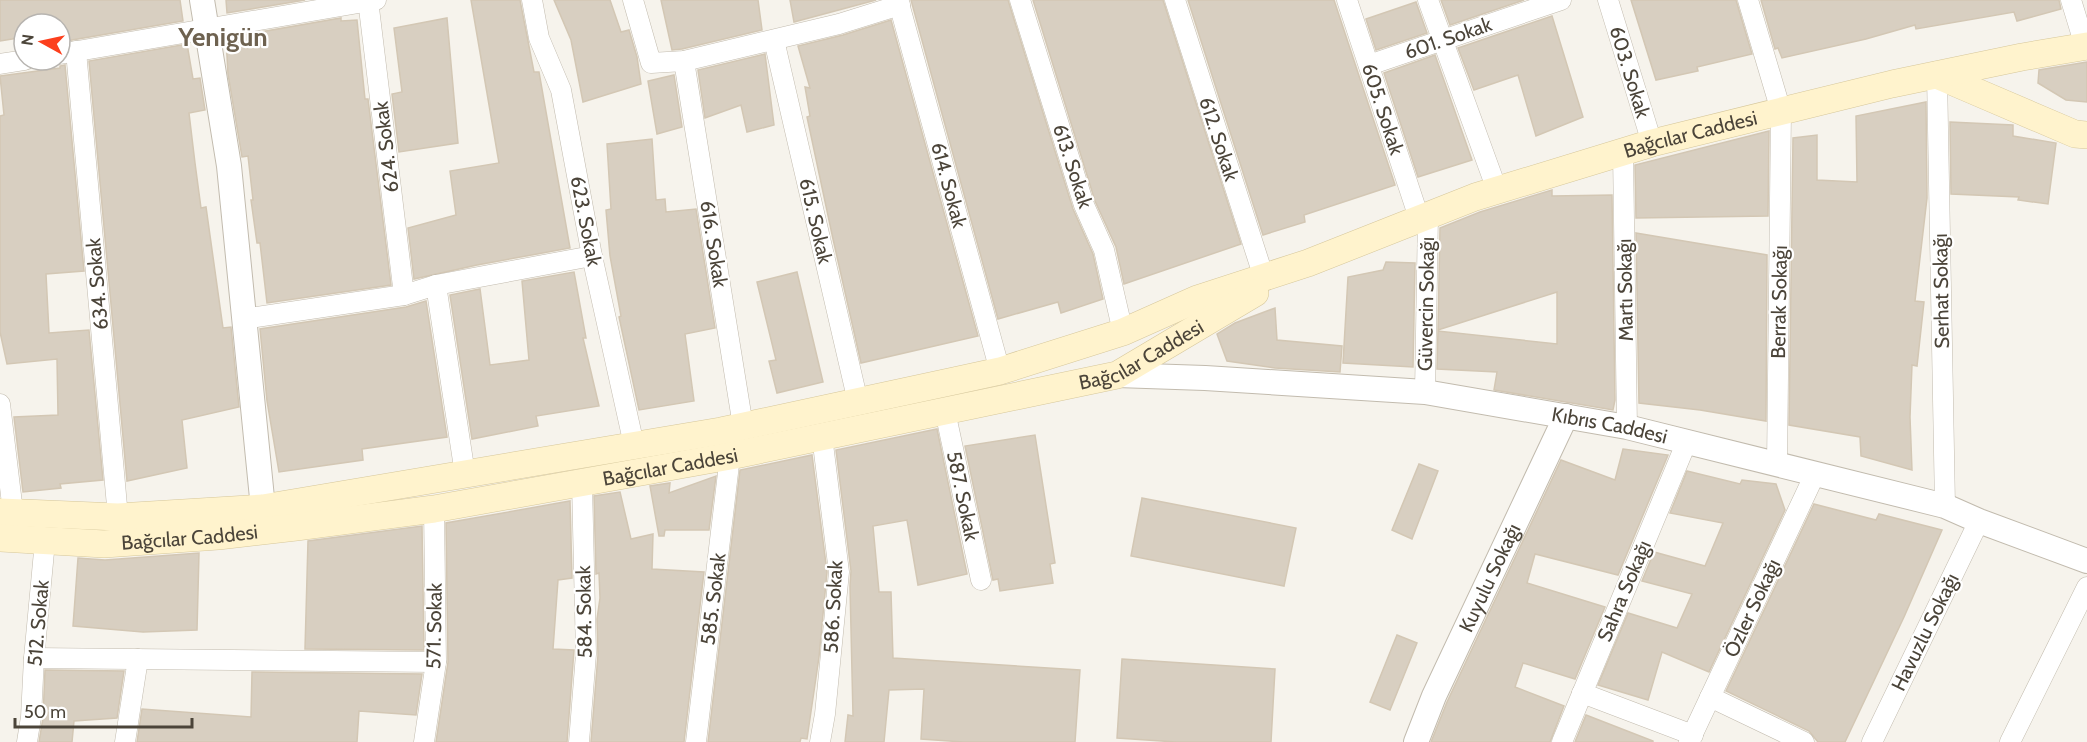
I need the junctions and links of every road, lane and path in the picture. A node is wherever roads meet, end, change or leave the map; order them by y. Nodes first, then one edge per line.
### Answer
1 (202, 0) edge
2 (368, 0) edge
3 (376, 0) edge
4 (532, 0) edge
5 (633, 0) edge
6 (1020, 0) edge
7 (1175, 0) edge
8 (1347, 0) edge
9 (1428, 0) edge
10 (1561, 0) edge
11 (1608, 0) edge
12 (1748, 0) edge
13 (2071, 0) edge
14 (899, 3) edge
15 (207, 30) junction
16 (1443, 39) junction
17 (774, 40) junction
18 (2086, 46) edge
19 (72, 52) edge
20 (2022, 57) junction
21 (684, 61) junction
22 (1369, 65) junction
23 (70, 72) edge
24 (1937, 75) junction
25 (2016, 109) junction
26 (1781, 111) junction
27 (2087, 135) edge
28 (1652, 143) junction
29 (1623, 152) junction
30 (1497, 190) junction
31 (1423, 217) junction
32 (592, 256) junction
33 (1308, 263) junction
34 (1264, 278) junction
35 (436, 285) junction
36 (404, 295) junction
37 (243, 319) junction
38 (1123, 332) junction
39 (1000, 371) junction
40 (1117, 375) junction
41 (1425, 392) junction
42 (858, 402) junction
43 (0, 404) edge
44 (945, 411) junction
45 (1566, 416) junction
46 (743, 426) junction
47 (1627, 427) junction
48 (822, 436) junction
49 (1687, 441) junction
50 (634, 445) junction
51 (730, 456) junction
52 (1777, 465) junction
53 (465, 474) junction
54 (1815, 474) junction
55 (582, 483) junction
56 (1946, 506) junction
57 (263, 508) junction
58 (434, 509) junction
59 (7, 512) edge
60 (118, 517) junction
61 (1979, 521) junction
62 (0, 538) edge
63 (45, 541) junction
64 (2087, 561) edge
65 (981, 580) dead end
66 (2087, 587) edge
67 (34, 658) junction
68 (138, 659) junction
69 (436, 662) junction
70 (1582, 693) junction
71 (1710, 697) junction
72 (1691, 738) edge
73 (27, 742) edge
74 (124, 742) edge
75 (424, 742) edge
76 (579, 742) edge
77 (696, 742) edge
78 (820, 742) edge
79 (1416, 742) edge
80 (1562, 742) edge
81 (1804, 742) edge
82 (1872, 742) edge
83 (2010, 742) edge

1 - 15 street
2 - 3 street
2 - 15 street
2 - 36 street, 624. Sokak
4 - 32 street, 623. Sokak
5 - 21 street
6 - 38 street, 613. Sokak
7 - 34 street, 612. Sokak
8 - 22 street, 605. Sokak
9 - 16 street
10 - 16 street, 601. Sokak
11 - 28 street, 603. Sokak
12 - 26 street, Berrak Sokağı
13 - 18 street
14 - 17 street
14 - 39 street, 614. Sokak
15 - 19 street
15 - 37 street
16 - 22 street, 601. Sokak
16 - 30 street
17 - 21 street
17 - 42 street, 615. Sokak
18 - 20 main road, Bağcılar Caddesi
20 - 24 main road, Bağcılar Caddesi
20 - 25 main road
21 - 46 street, 616. Sokak
22 - 31 street, 605. Sokak
23 - 60 street, 634. Sokak
24 - 25 main road
24 - 26 main road, Bağcılar Caddesi
24 - 56 street, Serhat Sokağı
25 - 27 main road
26 - 28 main road, Bağcılar Caddesi
26 - 52 street, Berrak Sokağı
28 - 29 main road, Bağcılar Caddesi
29 - 30 main road, Bağcılar Caddesi
29 - 47 street, Martı Sokağı
30 - 31 main road, Bağcılar Caddesi
31 - 33 main road, Bağcılar Caddesi
31 - 41 street, Güvercin Sokağı
32 - 35 street
32 - 50 street, 623. Sokak
33 - 34 main road, Bağcılar Caddesi
33 - 40 main road, Bağcılar Caddesi
34 - 38 main road, Bağcılar Caddesi
35 - 36 street
35 - 53 street
36 - 37 street
37 - 57 street
38 - 39 main road, Bağcılar Caddesi
39 - 42 main road, Bağcılar Caddesi
40 - 41 street, Kıbrıs Caddesi
40 - 44 main road, Bağcılar Caddesi
41 - 45 street, Kıbrıs Caddesi
42 - 46 main road, Bağcılar Caddesi
43 - 59 street
44 - 48 main road, Bağcılar Caddesi
44 - 65 street, 587. Sokak
45 - 47 street, Kıbrıs Caddesi
45 - 79 street, Kuyulu Sokağı
46 - 50 main road, Bağcılar Caddesi
47 - 49 street, Kıbrıs Caddesi
48 - 51 main road, Bağcılar Caddesi
48 - 78 street, 586. Sokak
49 - 52 street, Kıbrıs Caddesi
49 - 70 street, Sahra Sokağı
50 - 53 main road, Bağcılar Caddesi
51 - 55 main road, Bağcılar Caddesi
51 - 77 street, 585. Sokak
52 - 54 street, Kıbrıs Caddesi
53 - 57 main road, Bağcılar Caddesi
54 - 56 street, Kıbrıs Caddesi
54 - 71 street, Özler Sokağı
55 - 58 main road, Bağcılar Caddesi
55 - 76 street, 584. Sokak
56 - 61 street, Kıbrıs Caddesi
57 - 60 main road, Bağcılar Caddesi
58 - 63 main road, Bağcılar Caddesi
58 - 69 street, 571. Sokak
59 - 60 main road, Bağcılar Caddesi
61 - 64 street, Kıbrıs Caddesi
61 - 82 street, Havuzlu Sokağı
62 - 63 main road, Bağcılar Caddesi
63 - 67 street, 512. Sokak
66 - 83 street
67 - 68 street
67 - 73 street, 512. Sokak
68 - 69 street
68 - 74 street
69 - 75 street, 571. Sokak
70 - 72 street
70 - 80 street, Sahra Sokağı
71 - 72 street, Özler Sokağı
71 - 81 street

